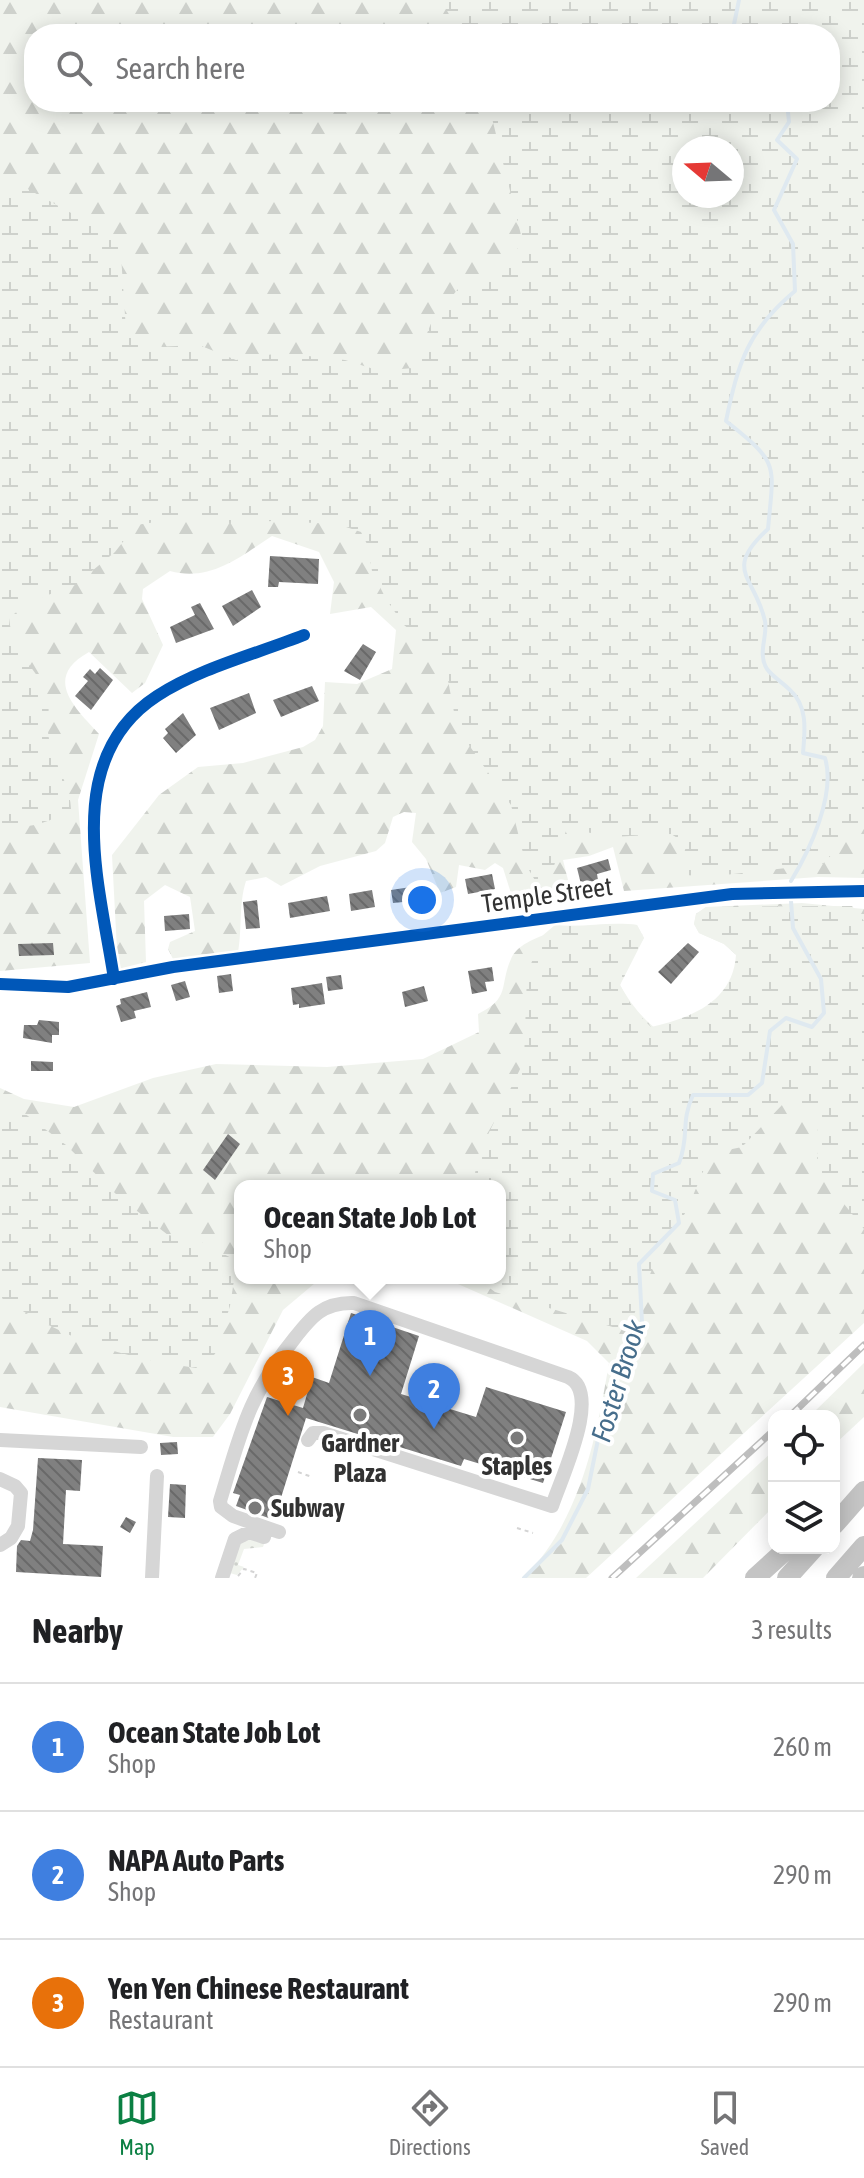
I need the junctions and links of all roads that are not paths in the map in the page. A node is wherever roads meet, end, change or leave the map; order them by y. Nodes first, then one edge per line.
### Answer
1 (304, 635) dead end
2 (864, 891) edge
3 (114, 979) junction
4 (0, 984) edge
5 (0, 1440) edge
6 (308, 1440) dead end
7 (141, 1447) dead end
8 (864, 1475) edge
9 (157, 1476) dead end
10 (0, 1479) edge
11 (864, 1491) edge
12 (840, 1499) edge
13 (840, 1518) edge
14 (0, 1545) edge
15 (864, 1546) edge
16 (781, 1554) edge
17 (809, 1554) edge
18 (152, 1578) edge
19 (222, 1578) edge
20 (755, 1578) edge
21 (787, 1578) edge
22 (836, 1578) edge

1 - 3 street
2 - 3 street, Temple Street
3 - 4 street, Temple Street
5 - 7 street
6 - 19 street
8 - 12 highway
9 - 18 street
10 - 14 street
11 - 13 highway
15 - 22 highway
16 - 20 highway
17 - 21 highway

